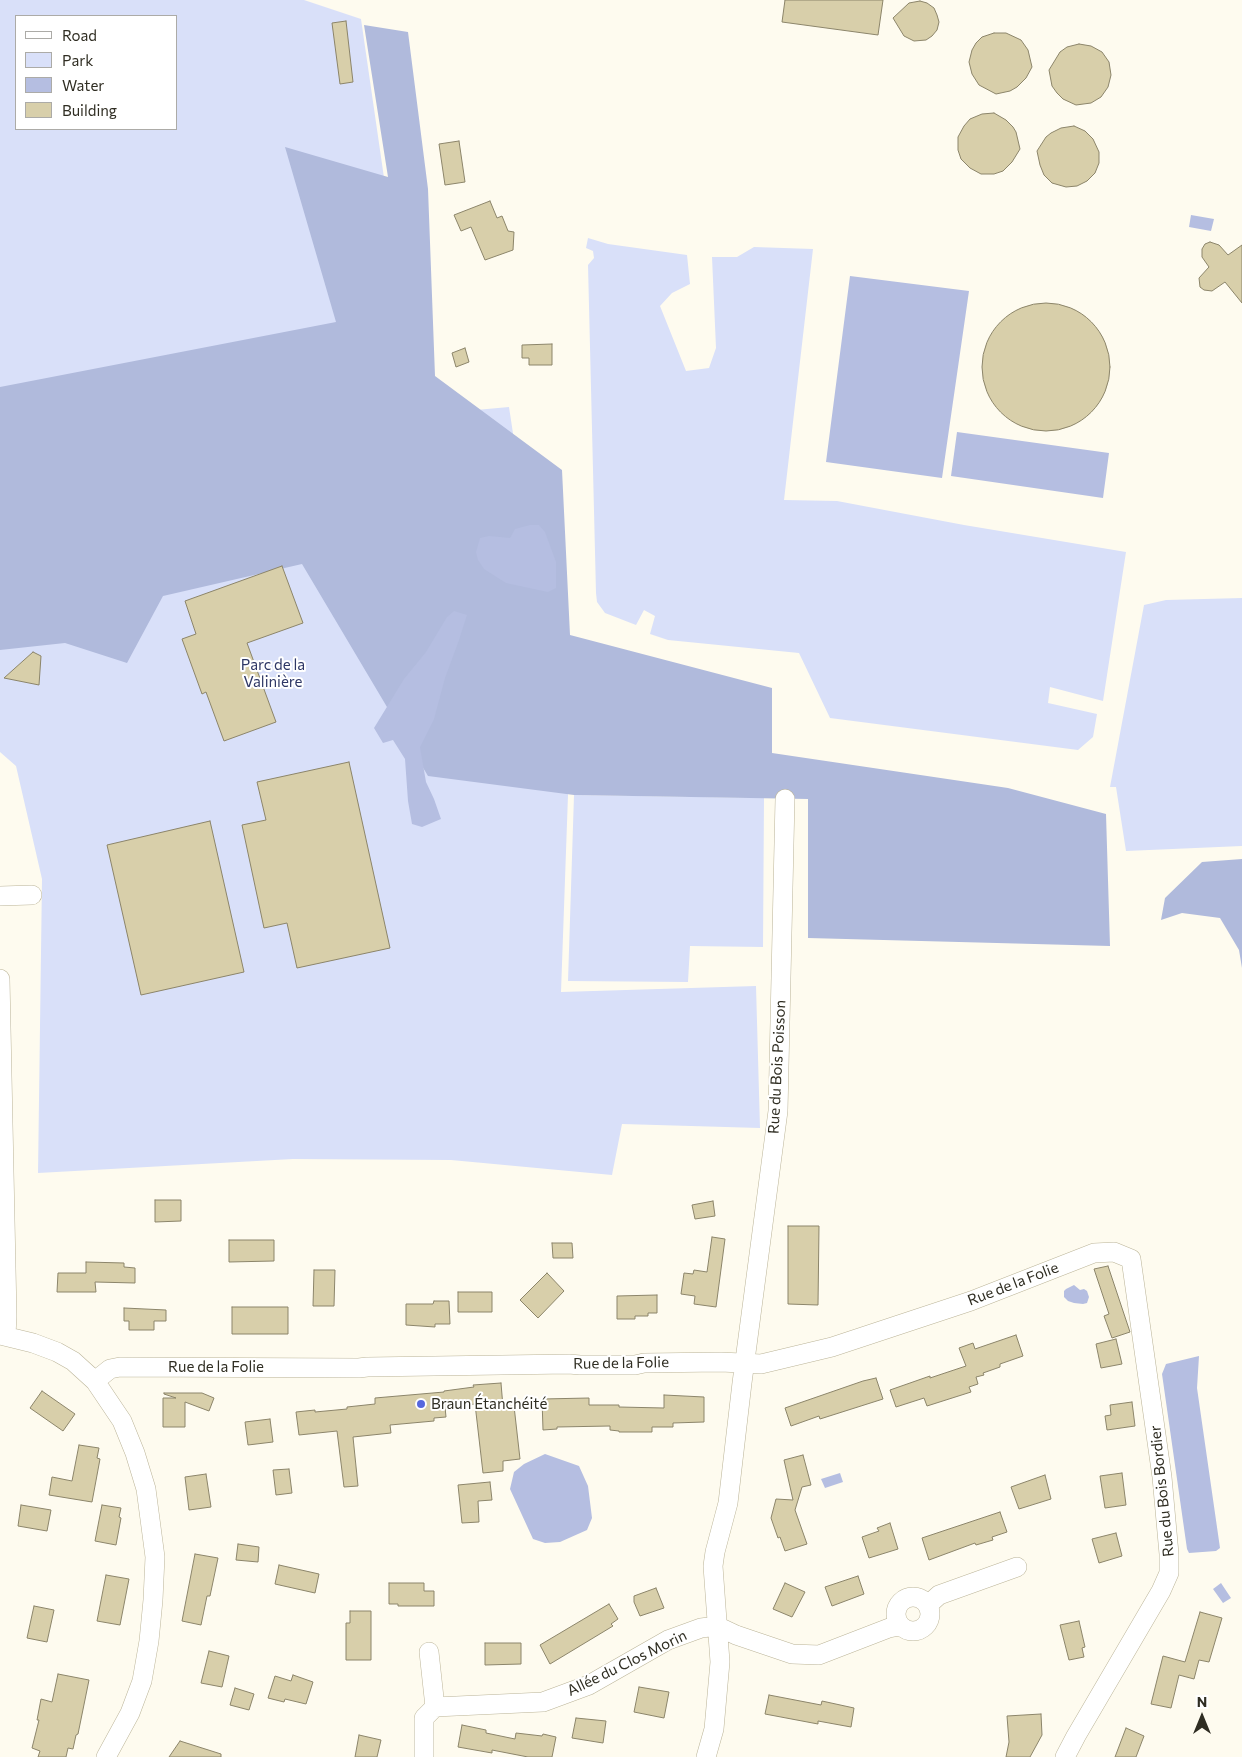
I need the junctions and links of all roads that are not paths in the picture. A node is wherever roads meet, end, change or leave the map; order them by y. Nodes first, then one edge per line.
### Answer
1 (785, 799) dead end
2 (32, 894) dead end
3 (0, 896) edge
4 (0, 979) edge
5 (1132, 1259) joint
6 (3, 1335) edge
7 (745, 1364) junction
8 (95, 1381) junction
9 (1017, 1567) dead end
10 (928, 1605) junction
11 (717, 1626) junction
12 (900, 1626) junction
13 (429, 1652) dead end
14 (435, 1707) junction
15 (106, 1757) edge
16 (424, 1757) edge
17 (706, 1757) edge
18 (1066, 1757) edge

1 - 7 street, Rue du Bois Poisson
2 - 3 street
4 - 6 street
5 - 7 street, Rue de la Folie
5 - 18 street, Rue du Bois Bordier
6 - 8 street
7 - 8 street, Rue de la Folie
7 - 11 street, Rue du Bois Poisson
8 - 15 street
9 - 10 street
10 - 12 street
10 - 12 street
11 - 12 street
11 - 14 street, Allée du Clos Morin
11 - 17 street, Rue du Bois Poisson
13 - 14 street
14 - 16 street

